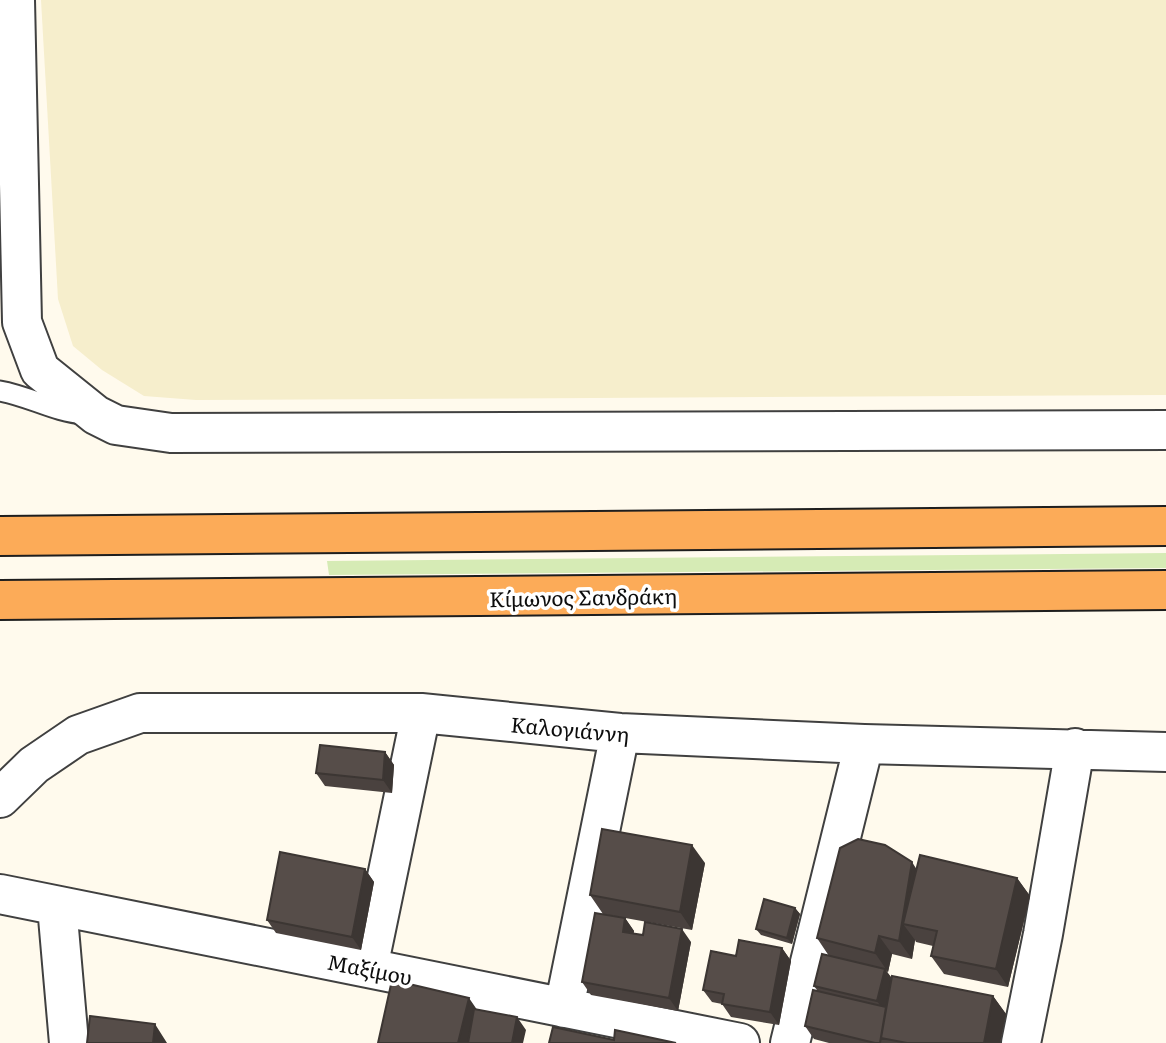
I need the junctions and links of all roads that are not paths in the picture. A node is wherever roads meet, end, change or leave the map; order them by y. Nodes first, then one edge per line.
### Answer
1 (15, 0) edge
2 (0, 391) edge
3 (96, 415) junction
4 (1166, 430) edge
5 (1166, 526) edge
6 (0, 536) edge
7 (1166, 590) edge
8 (0, 600) edge
9 (421, 713) junction
10 (620, 733) junction
11 (864, 744) junction
12 (1075, 748) junction
13 (1166, 752) edge
14 (0, 798) edge
15 (0, 894) edge
16 (57, 906) junction
17 (368, 968) junction
18 (564, 1008) junction
19 (69, 1043) edge
20 (740, 1043) edge
21 (790, 1043) edge
22 (1021, 1043) edge

1 - 3 street
2 - 3 lane
3 - 4 street
5 - 6 highway
7 - 8 highway, Κίμωνος Σανδράκη
9 - 10 street, Καλογιάννη
9 - 14 street, Καλογιάννη
9 - 17 street
10 - 11 street, Καλογιάννη
10 - 18 street
11 - 12 street, Καλογιάννη
11 - 21 street
12 - 13 street, Καλογιάννη
12 - 22 street
15 - 16 street, Μαξίμου
16 - 17 street, Μαξίμου
16 - 19 street
17 - 18 street, Μαξίμου
18 - 20 street, Μαξίμου

